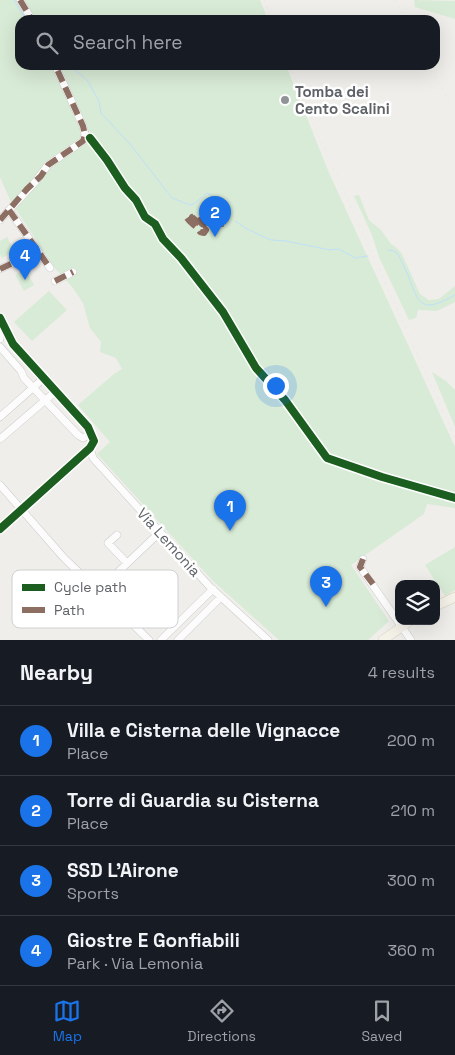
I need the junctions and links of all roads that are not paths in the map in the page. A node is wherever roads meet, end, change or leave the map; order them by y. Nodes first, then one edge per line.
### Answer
1 (20, 0) edge
2 (29, 15) edge
3 (58, 70) edge
4 (9, 210) junction
5 (0, 220) edge
6 (38, 252) junction
7 (50, 268) dead end
8 (0, 269) edge
9 (73, 272) dead end
10 (55, 281) dead end
11 (0, 318) edge
12 (0, 327) edge
13 (0, 339) edge
14 (10, 340) junction
15 (0, 346) edge
16 (44, 378) junction
17 (33, 387) junction
18 (56, 391) junction
19 (45, 400) junction
20 (0, 417) edge
21 (90, 434) junction
22 (0, 439) edge
23 (90, 448) junction
24 (0, 485) edge
25 (22, 509) junction
26 (0, 529) edge
27 (160, 532) junction
28 (117, 535) dead end
29 (363, 559) dead end
30 (127, 563) junction
31 (76, 570) edge
32 (120, 570) edge
33 (213, 590) junction
34 (221, 597) junction
35 (455, 597) edge
36 (440, 604) edge
37 (395, 611) edge
38 (178, 624) edge
39 (405, 625) edge
40 (406, 625) edge
41 (137, 628) edge
42 (173, 628) edge
43 (149, 640) edge
44 (161, 640) edge
45 (178, 640) edge
46 (268, 640) edge
47 (383, 640) edge
48 (411, 640) edge

1 - 2 street
3 - 4 street
4 - 5 street
4 - 6 street
6 - 7 street
6 - 8 street
9 - 10 street
11 - 14 street
12 - 13 street
14 - 15 street
14 - 16 street
15 - 17 street
16 - 17 street
16 - 18 street
17 - 19 street
17 - 20 street
18 - 19 street
18 - 21 street
19 - 21 street
19 - 22 street
21 - 23 street
23 - 25 street
23 - 27 street, Via Lemonia
24 - 25 street
25 - 26 street
25 - 31 street
27 - 30 street
27 - 33 street, Via Lemonia
28 - 30 street
29 - 37 street
30 - 32 street
33 - 34 street, Via Lemonia
33 - 38 street
34 - 45 street
34 - 46 street, Via Lemonia
35 - 36 main road
39 - 47 main road
40 - 48 street
41 - 43 street
42 - 44 street

